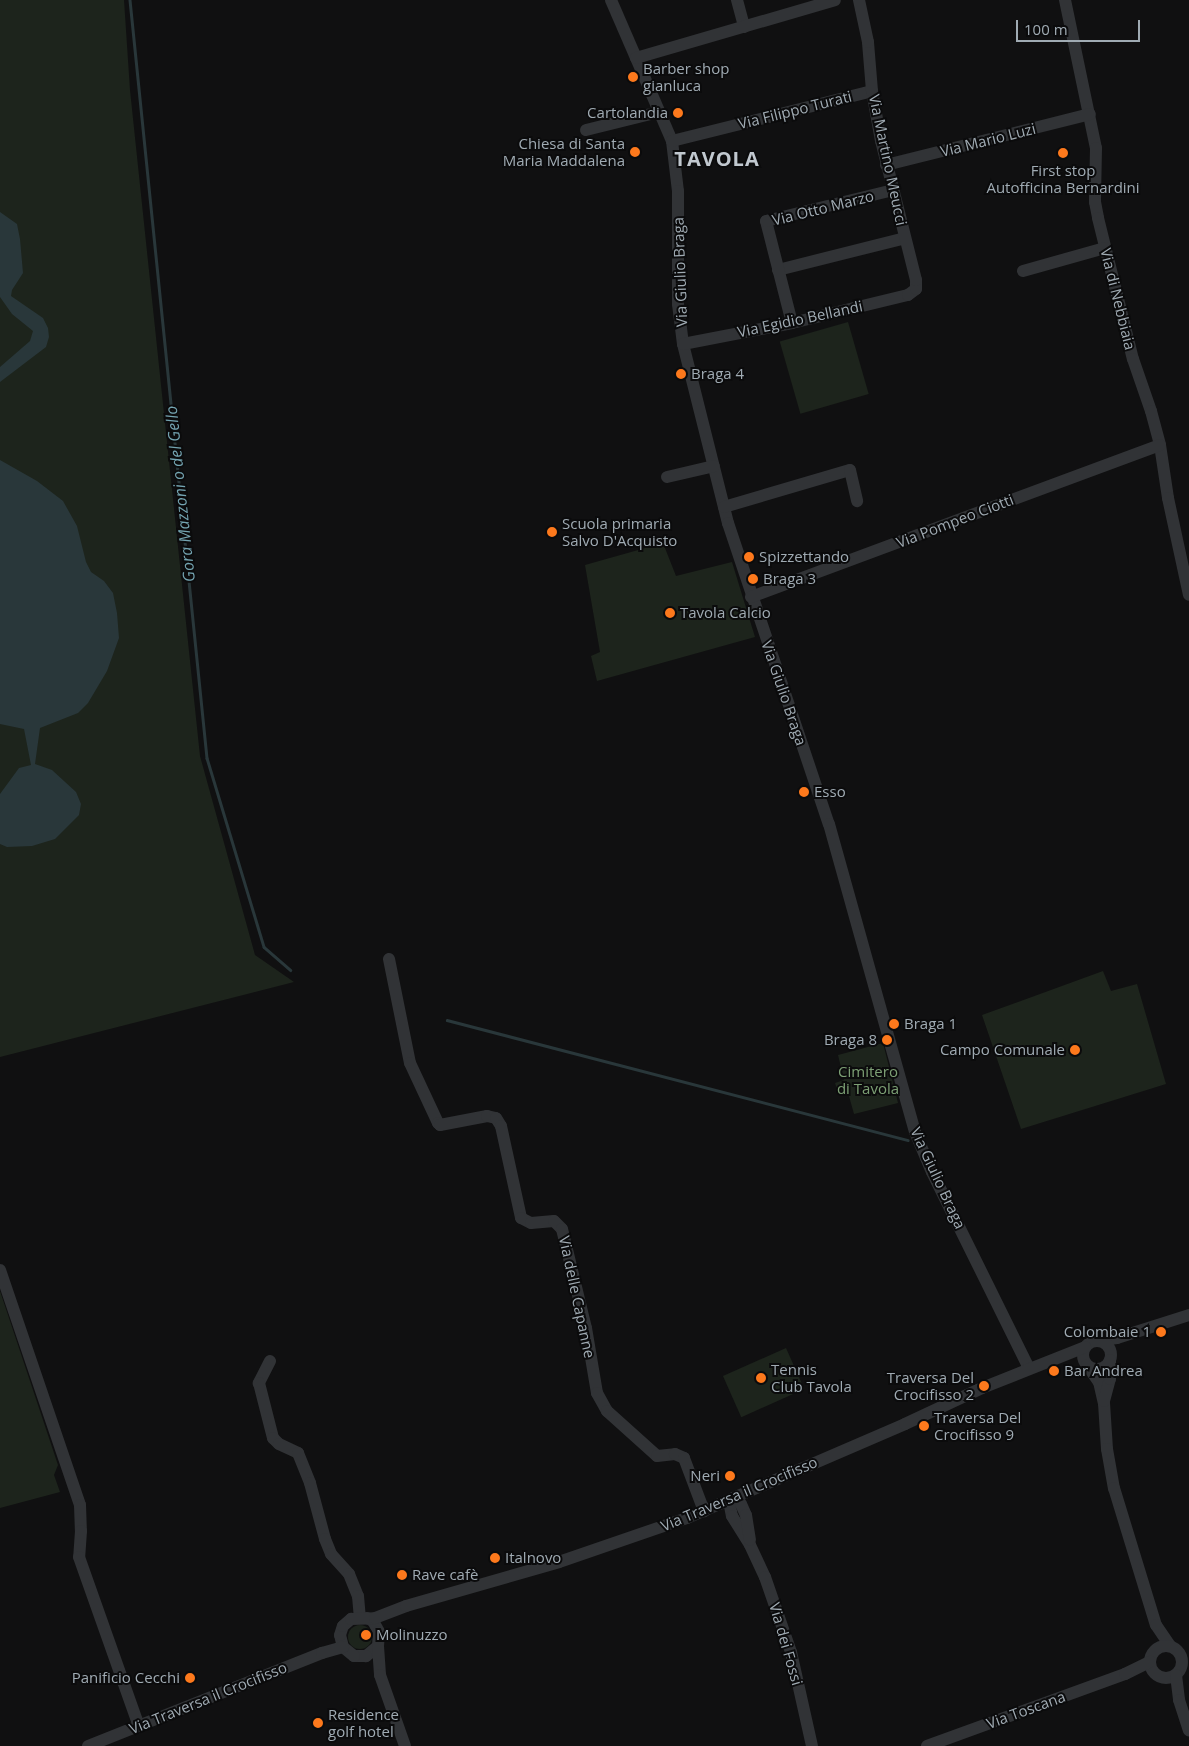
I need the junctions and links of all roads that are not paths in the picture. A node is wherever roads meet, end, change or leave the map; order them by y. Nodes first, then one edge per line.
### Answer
1 (611, 0) edge
2 (737, 0) edge
3 (835, 0) edge
4 (859, 0) edge
5 (1065, 0) edge
6 (744, 28) junction
7 (636, 58) junction
8 (872, 91) junction
9 (659, 112) junction
10 (1090, 114) junction
11 (586, 130) dead end
12 (672, 140) junction
13 (886, 165) junction
14 (893, 190) junction
15 (905, 238) junction
16 (1105, 248) junction
17 (778, 270) junction
18 (1023, 271) dead end
19 (916, 289) joint
20 (792, 323) junction
21 (682, 344) junction
22 (1160, 445) junction
23 (714, 466) junction
24 (666, 477) dead end
25 (858, 501) dead end
26 (724, 507) junction
27 (1189, 595) edge
28 (751, 597) junction
29 (389, 959) dead end
30 (0, 1270) edge
31 (1189, 1315) edge
32 (1134, 1332) junction
33 (1088, 1353) junction
34 (1110, 1358) junction
35 (270, 1361) dead end
36 (1029, 1368) junction
37 (1104, 1403) junction
38 (749, 1492) junction
39 (734, 1498) junction
40 (707, 1510) junction
41 (740, 1519) junction
42 (368, 1620) junction
43 (1156, 1625) junction
44 (341, 1641) junction
45 (378, 1646) junction
46 (359, 1657) junction
47 (1173, 1663) edge
48 (380, 1676) junction
49 (139, 1726) junction
50 (1189, 1730) edge
51 (92, 1744) edge
52 (811, 1744) edge
53 (81, 1746) edge
54 (404, 1746) edge
55 (927, 1746) edge

1 - 7 street, Via Giulio Braga
2 - 6 street
3 - 6 street
4 - 8 street, Via Martino Meucci
5 - 10 street, Via di Nebbiaia
6 - 7 street
7 - 9 street, Via Giulio Braga
8 - 12 street, Via Filippo Turati
8 - 13 street, Via Martino Meucci
9 - 11 street
9 - 12 street, Via Giulio Braga
10 - 13 street, Via Mario Luzi
10 - 16 street, Via di Nebbiaia
12 - 21 street, Via Giulio Braga
13 - 14 street, Via Martino Meucci
14 - 15 street, Via Martino Meucci
14 - 17 street, Via Otto Marzo
15 - 17 street
15 - 19 street, Via Martino Meucci
16 - 18 street
16 - 22 street, Via di Nebbiaia
17 - 20 street, Via Otto Marzo
19 - 20 street, Via Egidio Bellandi
20 - 21 street, Via Egidio Bellandi
21 - 23 street, Via Giulio Braga
22 - 27 street, Via di Nebbiaia
22 - 28 street, Via Pompeo Ciotti
23 - 24 street
23 - 26 street, Via Giulio Braga
25 - 26 street
26 - 28 street, Via Giulio Braga
28 - 36 street, Via Giulio Braga
29 - 40 street, Via delle Capanne
30 - 49 street
31 - 32 street
32 - 33 street
32 - 34 street
33 - 34 street
33 - 34 street
33 - 36 street, Via Traversa il Crocifisso
33 - 37 street
34 - 37 street
35 - 42 street
36 - 38 street, Via Traversa il Crocifisso
37 - 43 street
38 - 39 street, Via Traversa il Crocifisso
38 - 41 street
39 - 40 street, Via Traversa il Crocifisso
39 - 41 street
40 - 41 street
40 - 42 street, Via Traversa il Crocifisso
41 - 52 street, Via dei Fossi
42 - 44 street, Via Traversa il Crocifisso
42 - 45 street
43 - 47 street
43 - 47 street
44 - 46 street
44 - 49 street, Via Traversa il Crocifisso
45 - 46 street
45 - 48 street
46 - 48 street
47 - 50 street
47 - 55 street, Via Toscana
48 - 54 street
49 - 51 street, Via Traversa il Crocifisso
51 - 53 street, Via Traversa il Crocifisso

